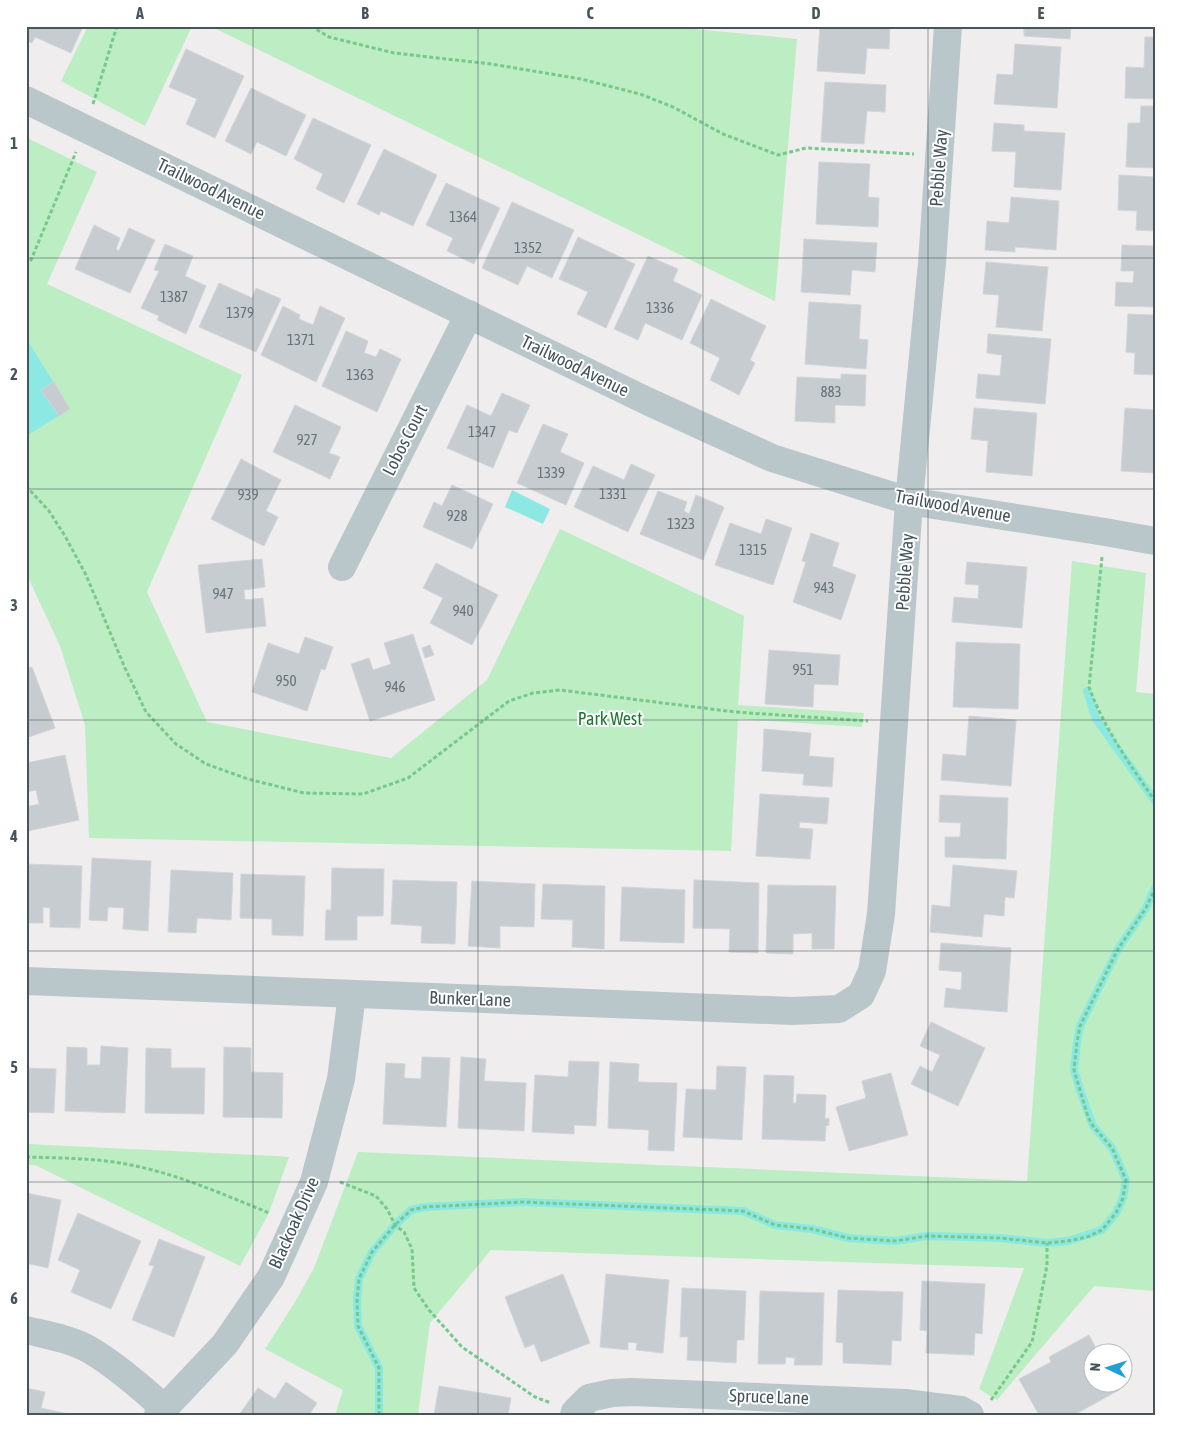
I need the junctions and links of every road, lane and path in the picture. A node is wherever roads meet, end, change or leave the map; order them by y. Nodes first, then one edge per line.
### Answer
1 (311, 26) edge
2 (948, 26) edge
3 (26, 100) edge
4 (940, 155) junction
5 (469, 314) junction
6 (27, 489) edge
7 (910, 501) junction
8 (1105, 532) junction
9 (1155, 541) edge
10 (342, 567) dead end
11 (894, 723) junction
12 (1155, 801) edge
13 (1155, 888) edge
14 (26, 981) edge
15 (352, 995) junction
16 (860, 995) joint
17 (26, 1157) edge
18 (317, 1170) junction
19 (269, 1213) dead end
20 (395, 1225) junction
21 (1047, 1243) junction
22 (26, 1330) edge
23 (979, 1409) edge
24 (161, 1411) edge
25 (574, 1413) edge
26 (378, 1415) edge

1 - 4 path
2 - 4 street, Pebble Way
3 - 5 street, Trailwood Avenue
4 - 7 street, Pebble Way
5 - 7 street, Trailwood Avenue
5 - 10 street, Lobos Court
6 - 11 path
7 - 8 street, Trailwood Avenue
7 - 11 street, Pebble Way
8 - 9 street, Trailwood Avenue
8 - 12 path
11 - 16 street, Pebble Way
13 - 21 path
14 - 15 street, Bunker Lane
15 - 16 street, Bunker Lane
15 - 18 street, Blackoak Drive
17 - 19 path
18 - 20 path
18 - 24 street, Blackoak Drive
20 - 21 path
20 - 25 path
20 - 26 path
21 - 23 path
22 - 24 street
23 - 25 street, Spruce Lane

